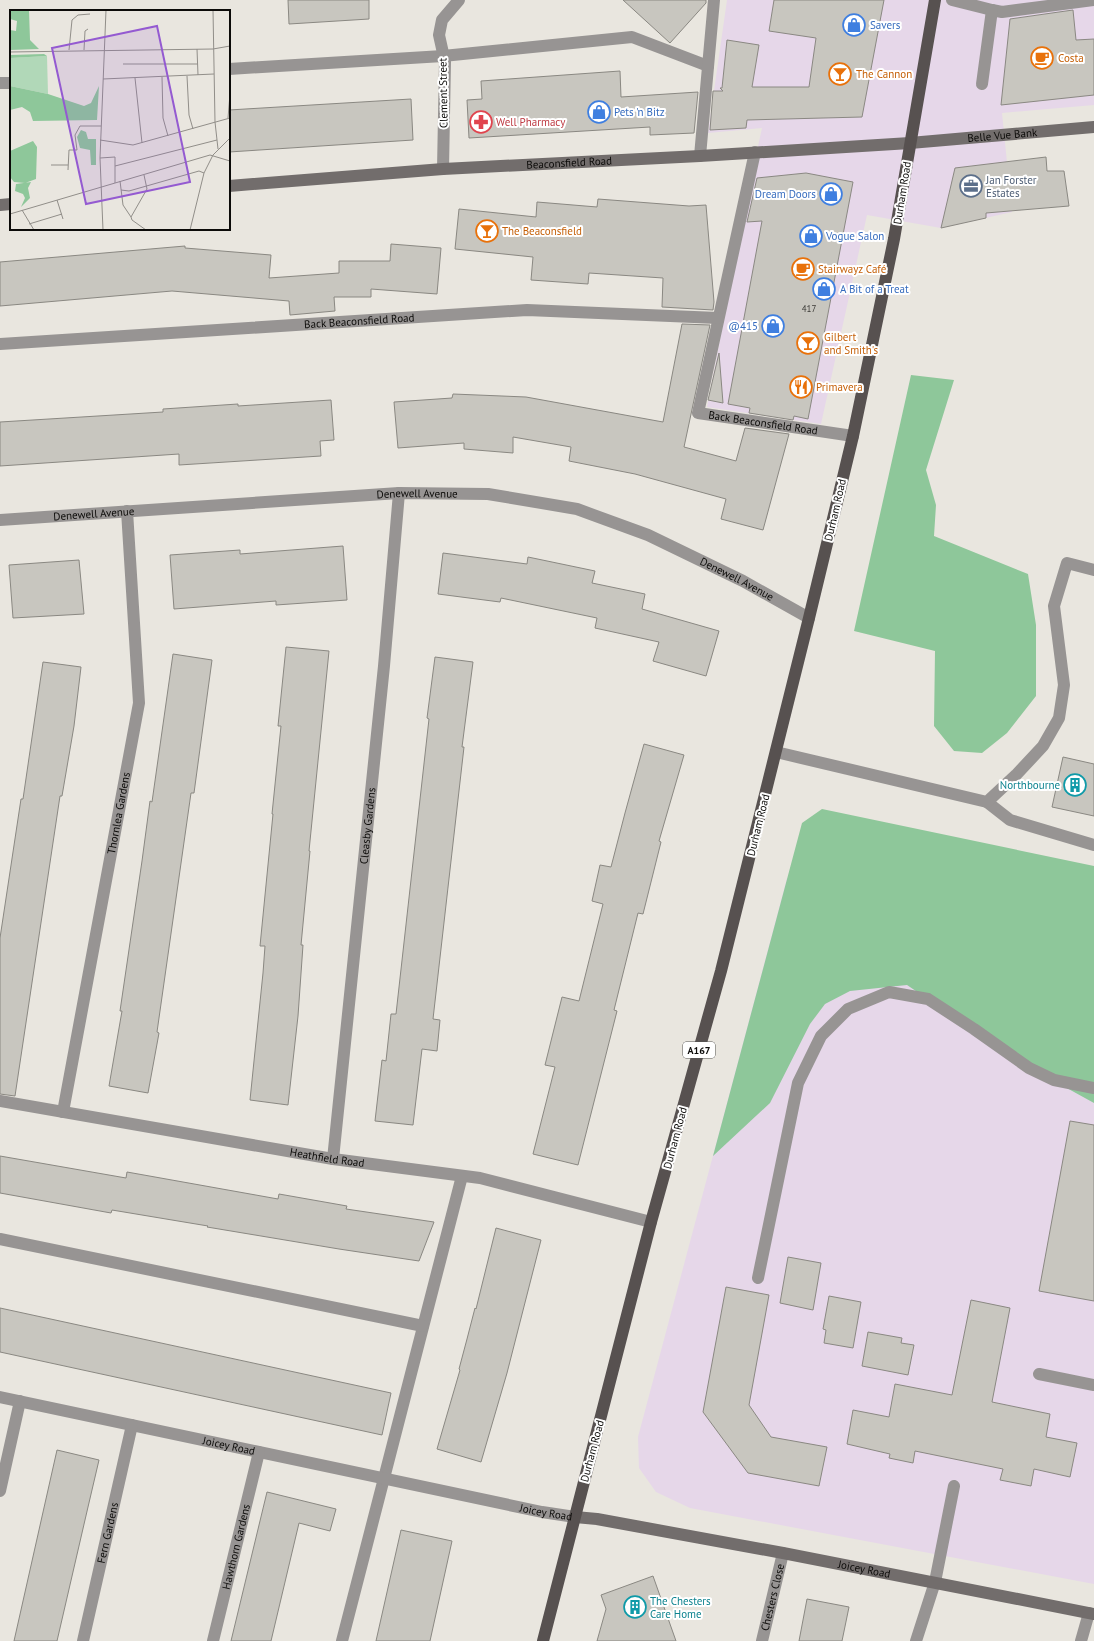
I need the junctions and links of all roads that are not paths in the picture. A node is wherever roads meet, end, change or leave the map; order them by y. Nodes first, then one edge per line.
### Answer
1 (459, 0) edge
2 (714, 0) edge
3 (935, 0) edge
4 (952, 0) edge
5 (1094, 0) edge
6 (992, 10) junction
7 (443, 56) junction
8 (708, 66) junction
9 (230, 69) edge
10 (982, 84) dead end
11 (1094, 127) edge
12 (910, 143) junction
13 (755, 152) junction
14 (700, 156) junction
15 (443, 169) junction
16 (230, 186) edge
17 (10, 204) edge
18 (0, 205) edge
19 (718, 318) junction
20 (0, 344) edge
21 (853, 436) junction
22 (399, 493) junction
23 (127, 511) junction
24 (0, 520) edge
25 (1094, 570) edge
26 (809, 618) junction
27 (776, 752) junction
28 (987, 802) junction
29 (1094, 845) edge
30 (1094, 1088) edge
31 (0, 1101) edge
32 (63, 1112) junction
33 (333, 1159) junction
34 (462, 1176) junction
35 (652, 1222) junction
36 (0, 1239) edge
37 (758, 1278) dead end
38 (423, 1326) junction
39 (1039, 1374) dead end
40 (1094, 1385) edge
41 (0, 1397) edge
42 (20, 1401) junction
43 (132, 1425) junction
44 (259, 1452) junction
45 (384, 1478) junction
46 (954, 1486) dead end
47 (0, 1491) edge
48 (575, 1517) junction
49 (783, 1553) junction
50 (935, 1582) junction
51 (1092, 1613) edge
52 (83, 1641) edge
53 (213, 1641) edge
54 (342, 1641) edge
55 (543, 1641) edge
56 (762, 1641) edge
57 (916, 1641) edge
58 (1082, 1641) edge

1 - 7 street, Clement Street
2 - 8 street
3 - 12 main road, Durham Road / A167
4 - 6 street
5 - 6 street
6 - 10 street
7 - 8 street
7 - 9 street
7 - 15 street, Clement Street
8 - 14 street
11 - 12 street, Belle Vue Bank
12 - 13 street, Beaconsfield Road
12 - 21 main road, Durham Road / A167
13 - 14 street, Beaconsfield Road
13 - 19 street, Back Beaconsfield Road
14 - 15 street, Beaconsfield Road
15 - 16 street, Beaconsfield Road
17 - 18 street
19 - 20 street, Back Beaconsfield Road
19 - 21 street, Back Beaconsfield Road
21 - 26 main road, Durham Road / A167
22 - 23 street, Denewell Avenue
22 - 26 street, Denewell Avenue
22 - 33 street, Cleasby Gardens
23 - 24 street, Denewell Avenue
23 - 32 street, Thornlea Gardens
25 - 28 street
26 - 27 main road, Durham Road / A167
27 - 28 street
27 - 35 main road, Durham Road / A167
28 - 29 street
30 - 37 street
31 - 32 street, Heathfield Road
32 - 33 street, Heathfield Road
33 - 34 street, Heathfield Road
34 - 35 street, Heathfield Road
34 - 38 street
35 - 48 main road, Durham Road / A167
36 - 38 street
38 - 45 street
39 - 40 street
41 - 42 street, Joicey Road
42 - 43 street, Joicey Road
42 - 47 street
43 - 44 street, Joicey Road
43 - 52 street, Fern Gardens
44 - 45 street, Joicey Road
44 - 53 street, Hawthorn Gardens
45 - 48 street, Joicey Road
45 - 54 street
46 - 50 street
48 - 49 street, Joicey Road
48 - 55 main road, Durham Road / A167
49 - 50 street, Joicey Road
49 - 56 street, Chesters Close
50 - 51 street, Joicey Road
50 - 57 street
51 - 58 street

